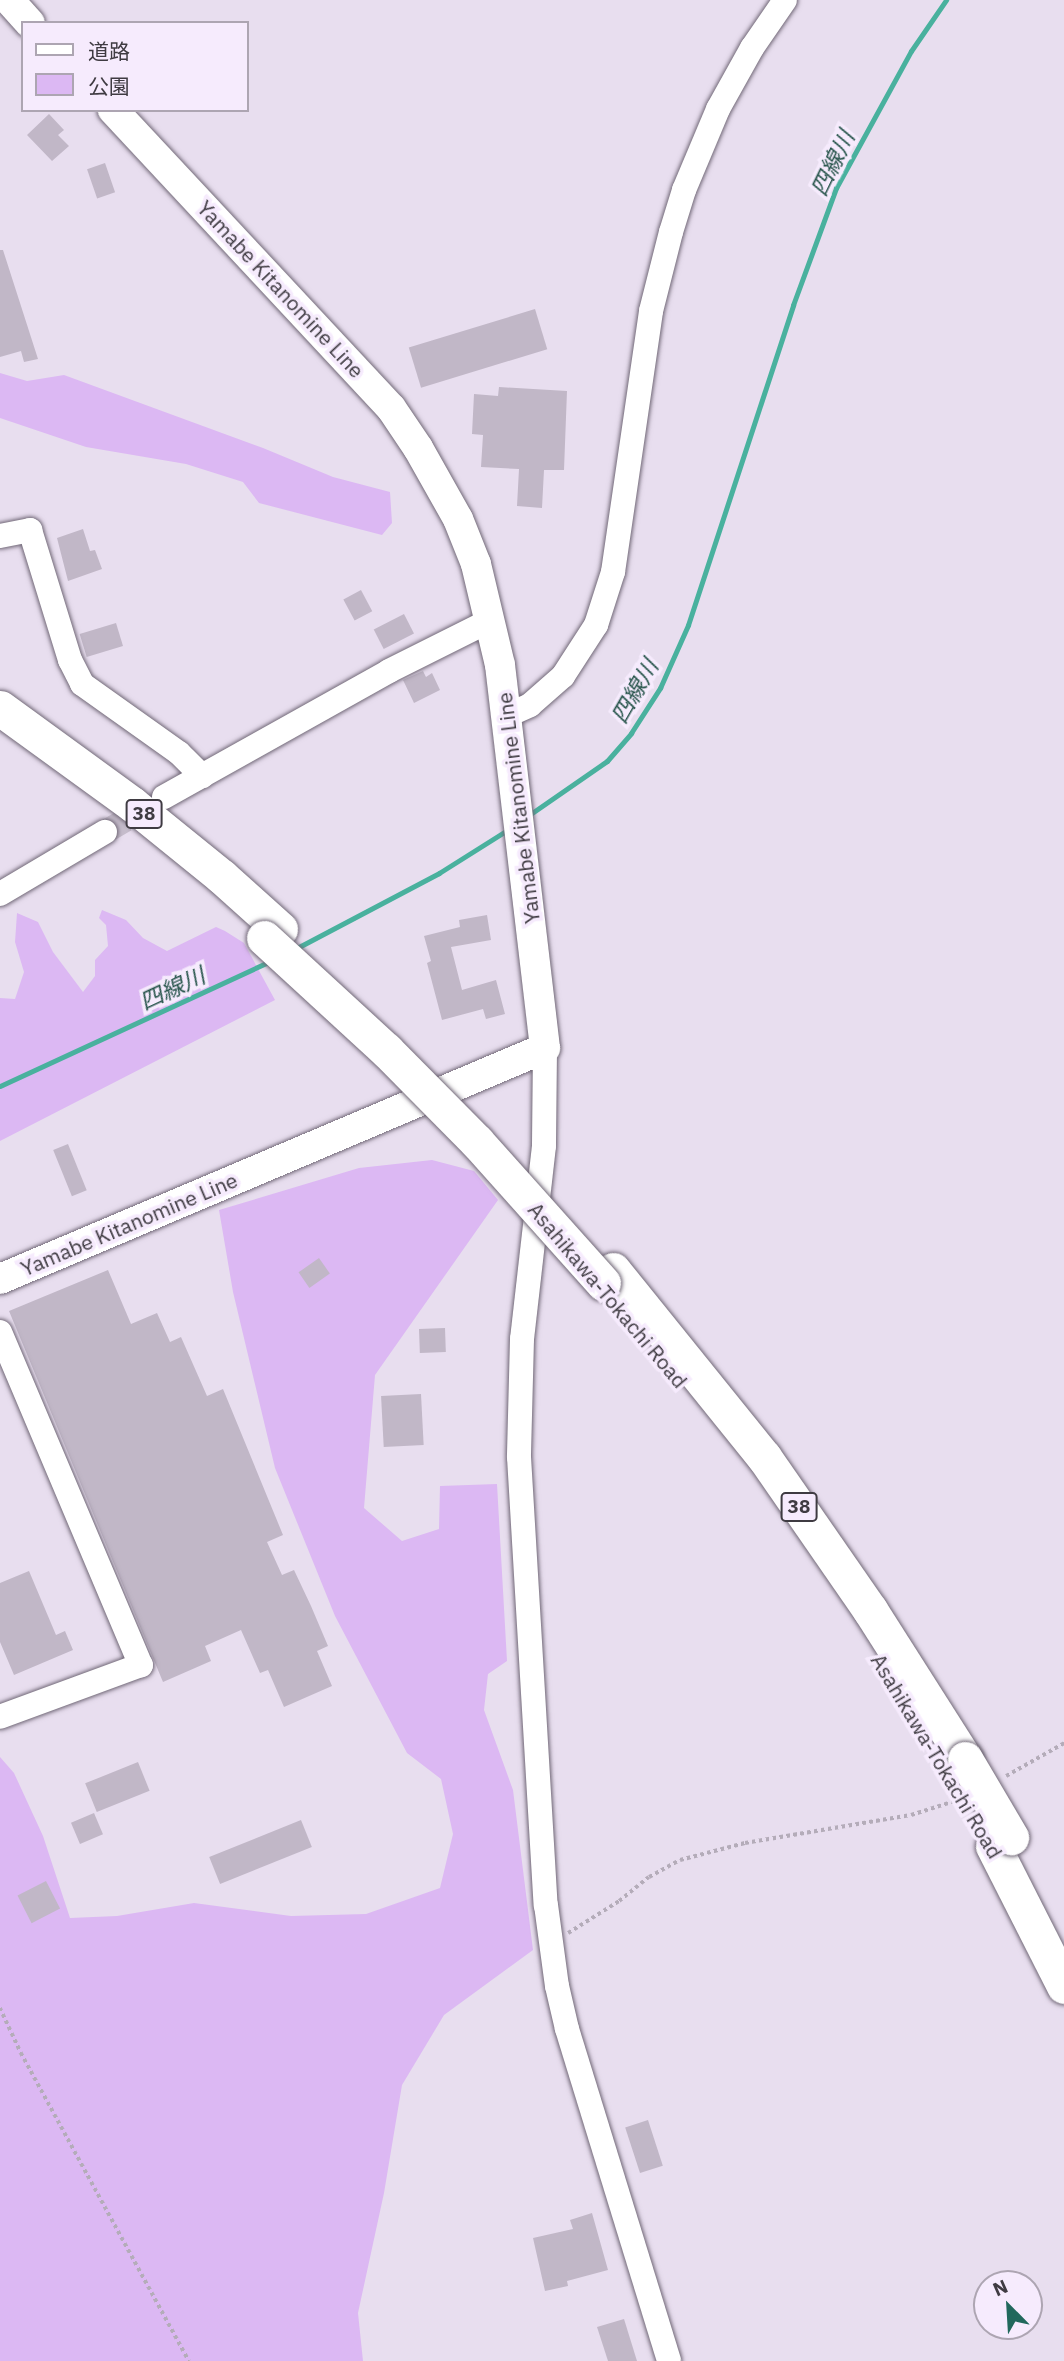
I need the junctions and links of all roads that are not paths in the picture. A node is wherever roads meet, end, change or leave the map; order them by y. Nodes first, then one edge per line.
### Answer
1 (8, 0) edge
2 (785, 0) edge
3 (0, 6) edge
4 (28, 21) edge
5 (116, 112) edge
6 (0, 536) edge
7 (491, 620) junction
8 (508, 715) junction
9 (7, 726) edge
10 (202, 776) junction
11 (164, 797) tunnel mouth
12 (105, 832) tunnel mouth
13 (0, 894) edge
14 (545, 1048) junction
15 (0, 1279) edge
16 (0, 1332) edge
17 (11, 1713) edge
18 (1002, 1842) junction
19 (1064, 1942) edge
20 (1064, 1986) edge
21 (669, 2361) edge

1 - 3 street
1 - 4 main road
2 - 8 street
5 - 7 main road, Yamabe Kitanomine Line
6 - 10 street
7 - 8 main road, Yamabe Kitanomine Line
7 - 10 street
8 - 14 main road, Yamabe Kitanomine Line
9 - 18 highway, Asahikawa-Tokachi Road / 38, bridge
10 - 11 street
12 - 13 street
14 - 15 main road, Yamabe Kitanomine Line
14 - 21 street
16 - 17 street
18 - 19 highway, Asahikawa-Tokachi Road / 38
18 - 20 highway, Asahikawa-Tokachi Road / 38

